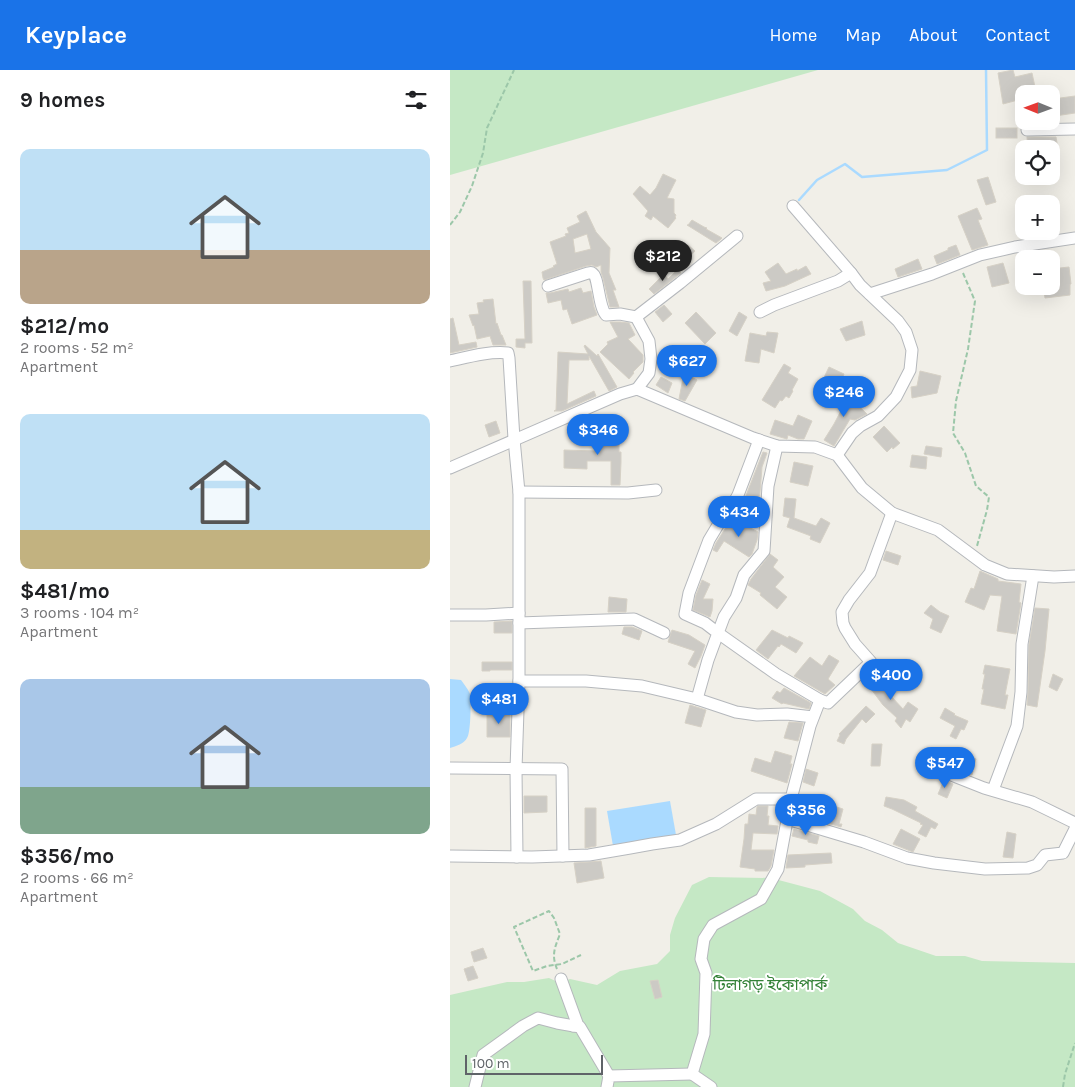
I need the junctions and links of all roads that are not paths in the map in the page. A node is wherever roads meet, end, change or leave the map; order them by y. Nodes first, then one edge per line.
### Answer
1 (1060, 129) edge
2 (1075, 129) edge
3 (793, 206) dead end
4 (737, 236) dead end
5 (1075, 238) edge
6 (851, 274) junction
7 (548, 286) dead end
8 (870, 294) junction
9 (760, 312) dead end
10 (636, 317) junction
11 (450, 361) edge
12 (637, 389) junction
13 (514, 439) junction
14 (759, 440) junction
15 (777, 446) junction
16 (836, 455) junction
17 (450, 468) edge
18 (656, 490) dead end
19 (519, 492) junction
20 (892, 513) junction
21 (1033, 576) junction
22 (1075, 576) edge
23 (452, 614) dead end
24 (519, 618) junction
25 (664, 633) dead end
26 (718, 633) junction
27 (519, 681) junction
28 (697, 699) junction
29 (820, 700) junction
30 (813, 717) junction
31 (450, 768) edge
32 (516, 769) junction
33 (936, 769) dead end
34 (993, 790) junction
35 (791, 799) junction
36 (787, 819) junction
37 (1075, 823) edge
38 (1075, 829) edge
39 (450, 856) edge
40 (563, 856) junction
41 (517, 857) junction
42 (560, 979) dead end
43 (573, 1026) junction
44 (692, 1074) junction
45 (608, 1081) edge
46 (475, 1087) edge
47 (711, 1087) edge

1 - 2 street
3 - 6 street
4 - 10 street
5 - 8 street
6 - 8 street
6 - 9 street
7 - 10 street
8 - 16 street
10 - 12 street
11 - 13 street
12 - 13 street
12 - 14 street
13 - 17 street
13 - 19 street
14 - 15 street
14 - 26 street
15 - 16 street
15 - 26 street
16 - 20 street
18 - 19 street
19 - 24 street
20 - 21 street
20 - 29 street
21 - 22 street
21 - 34 street
23 - 24 street
24 - 25 street
24 - 27 street
26 - 28 street
26 - 29 street
27 - 28 street
27 - 32 street
28 - 30 street
29 - 30 street
30 - 35 street
31 - 32 street
32 - 40 street
32 - 41 street
33 - 34 street
34 - 37 street
35 - 36 street
35 - 40 street
36 - 38 street
36 - 44 street
39 - 41 street
40 - 41 street
42 - 43 street
43 - 45 street
43 - 46 street
44 - 45 street
44 - 47 street

